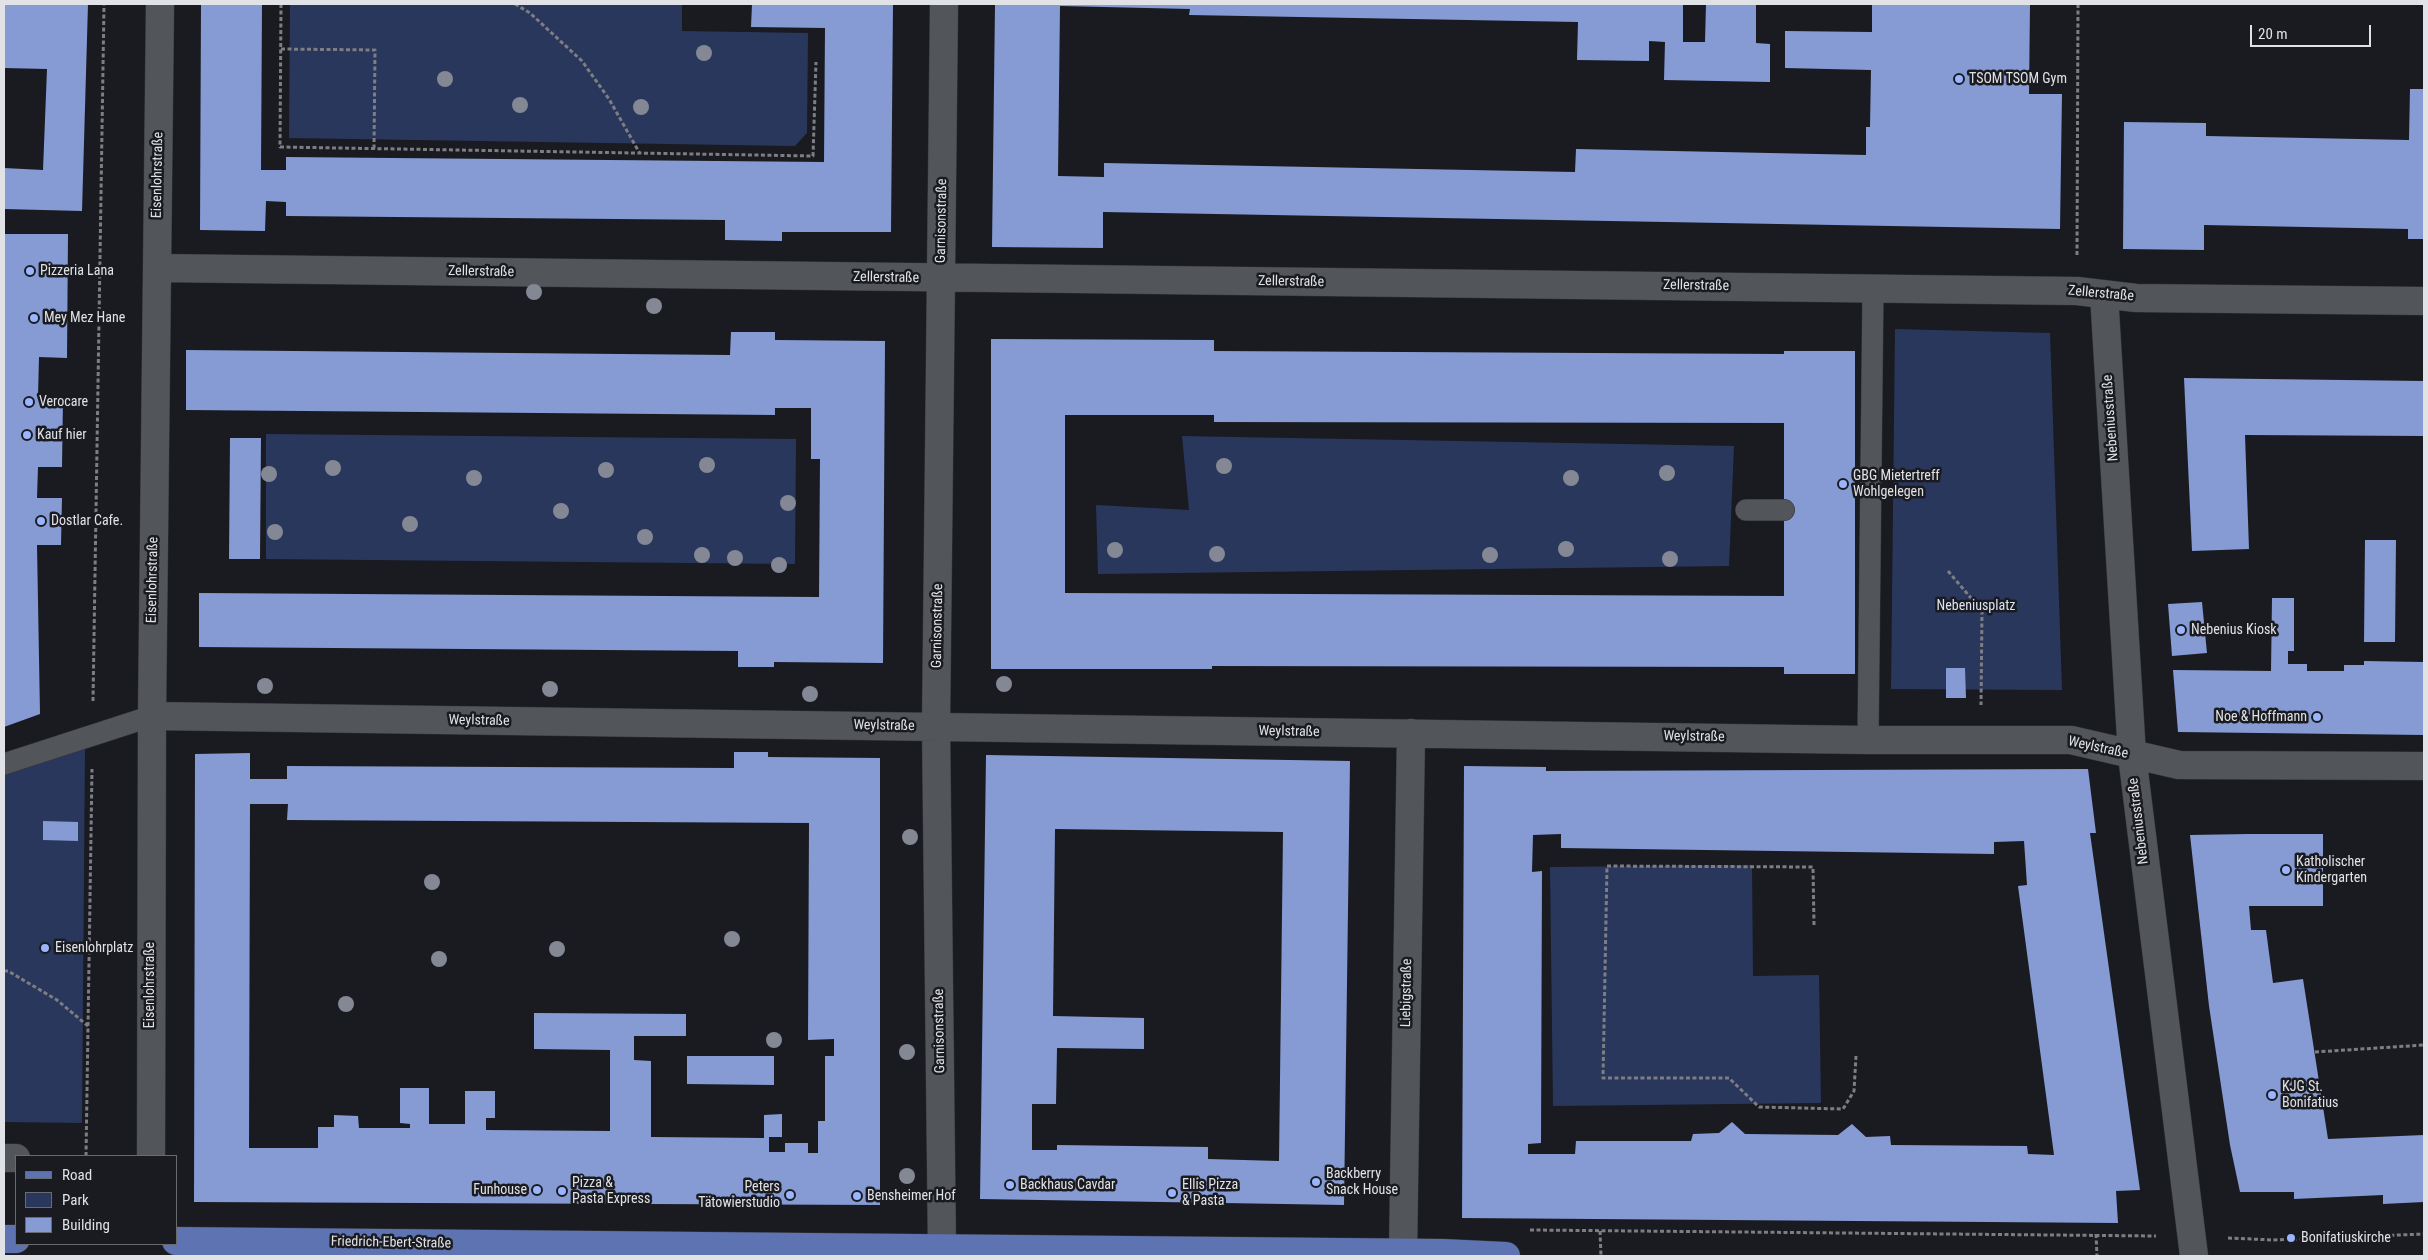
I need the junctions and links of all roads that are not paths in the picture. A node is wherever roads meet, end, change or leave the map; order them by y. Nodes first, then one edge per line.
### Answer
1 (160, 4) edge
2 (944, 4) edge
3 (157, 268) junction
4 (942, 278) junction
5 (1873, 288) junction
6 (2090, 293) junction
7 (2424, 301) edge
8 (1746, 510) dead end
9 (1784, 510) dead end
10 (152, 716) junction
11 (936, 727) junction
12 (1411, 733) junction
13 (1868, 740) junction
14 (2132, 755) junction
15 (4, 764) edge
16 (2424, 766) edge
17 (145, 1155) edge
18 (178, 1241) edge
19 (1403, 1242) junction
20 (2194, 1247) edge
21 (942, 1249) junction
22 (1445, 1255) edge
23 (1506, 1256) edge

1 - 3 street, Eisenlohrstraße
2 - 4 street, Garnisonstraße
3 - 4 street, Zellerstraße
3 - 10 street, Eisenlohrstraße
4 - 5 street, Zellerstraße
4 - 11 street, Garnisonstraße
5 - 6 street, Zellerstraße
5 - 13 lane
6 - 7 street, Zellerstraße
6 - 14 street, Nebeniusstraße
8 - 9 lane
10 - 11 street, Weylstraße
10 - 15 lane
10 - 17 street, Eisenlohrstraße
11 - 12 street, Weylstraße
11 - 21 street, Garnisonstraße
12 - 13 street, Weylstraße
12 - 19 street, Liebigstraße
13 - 14 street, Weylstraße
14 - 16 street, Weylstraße
14 - 20 street, Nebeniusstraße
18 - 21 main road, Friedrich-Ebert-Straße
19 - 21 main road, Friedrich-Ebert-Straße
19 - 22 main road, Friedrich-Ebert-Straße
22 - 23 main road, Friedrich-Ebert-Straße

